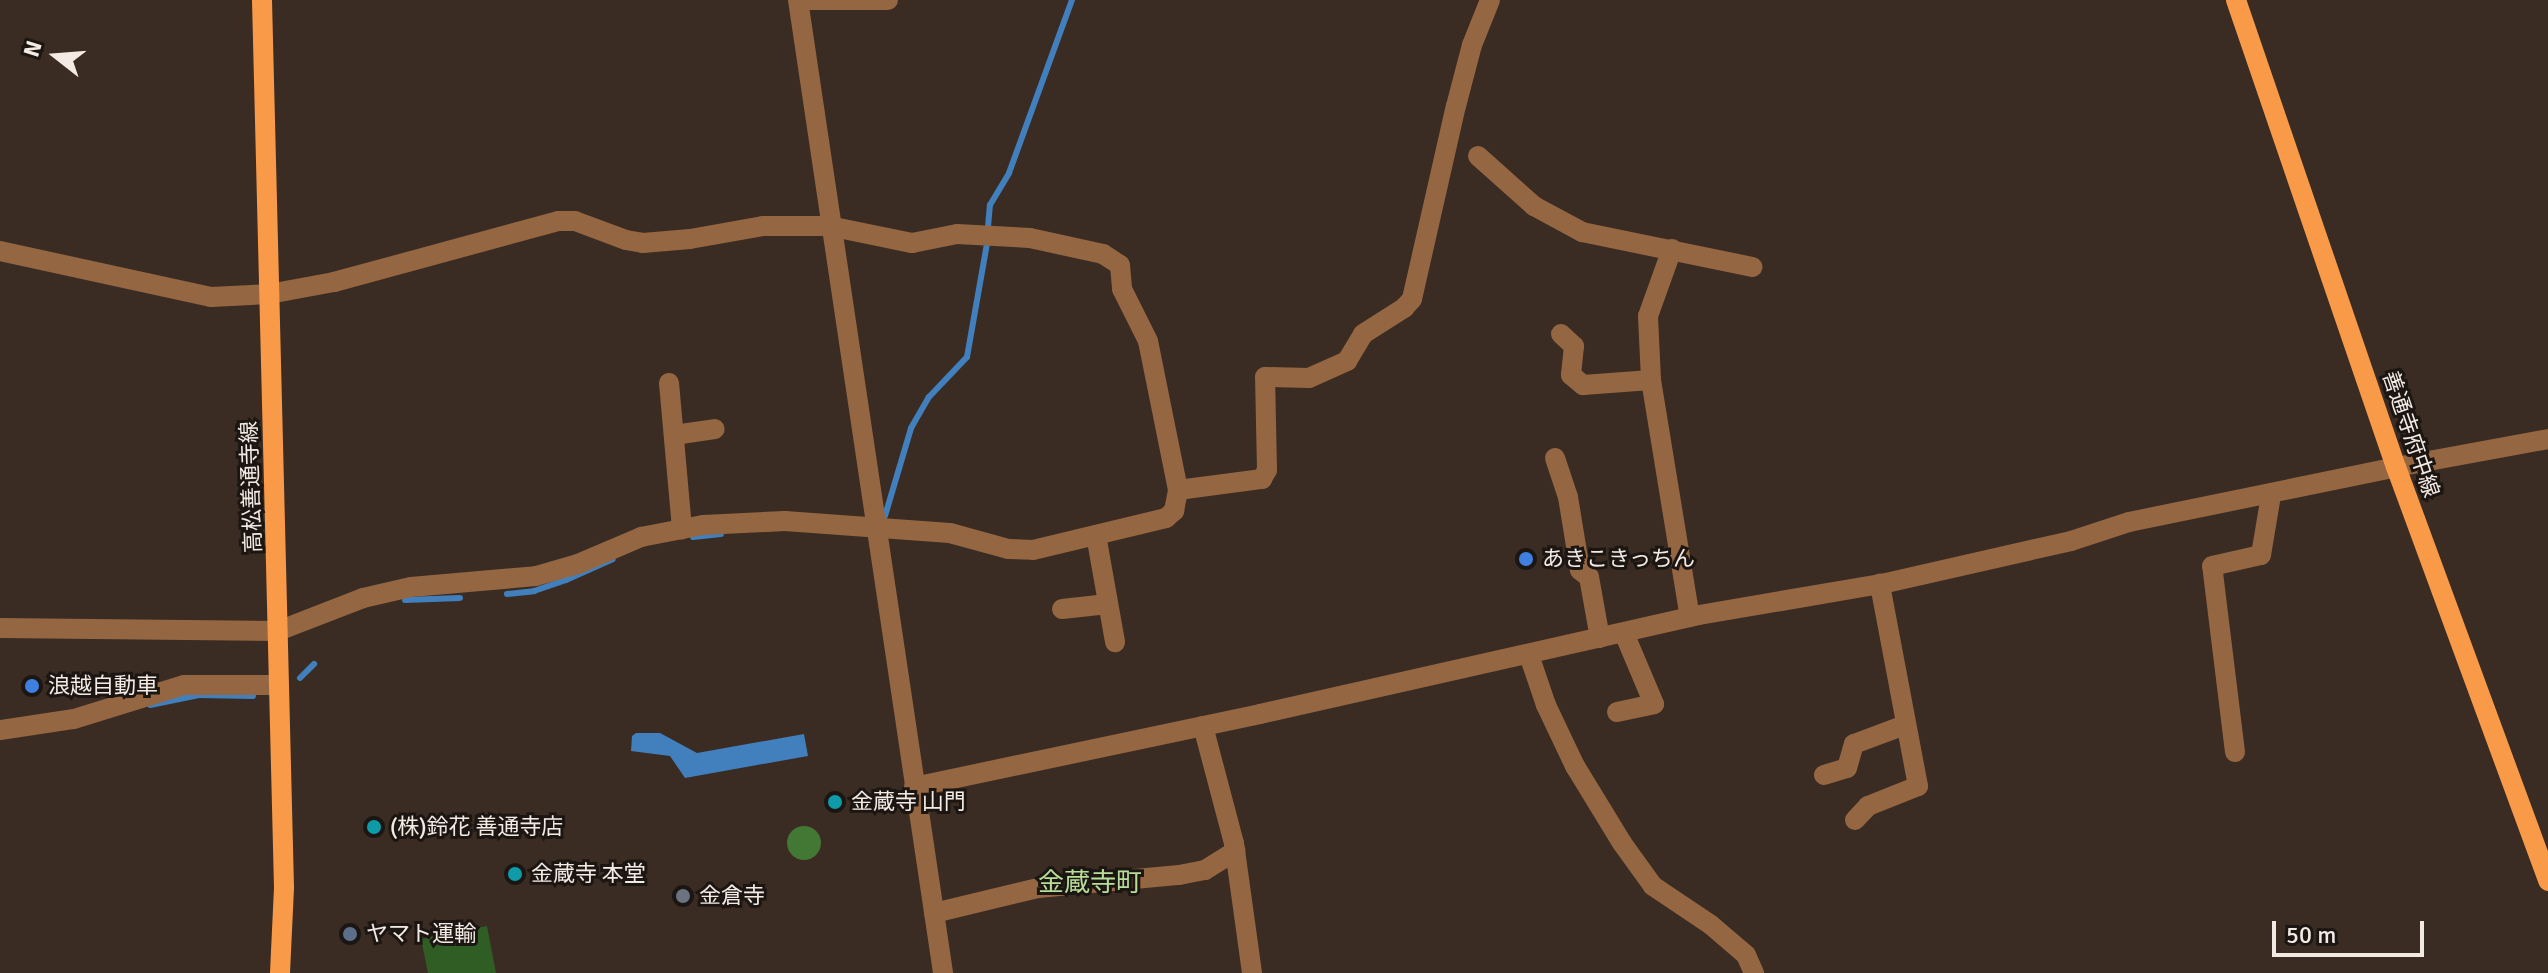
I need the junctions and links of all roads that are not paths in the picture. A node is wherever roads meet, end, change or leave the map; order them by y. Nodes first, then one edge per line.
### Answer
1 (262, 0) edge
2 (786, 0) edge
3 (796, 0) edge
4 (809, 0) edge
5 (888, 0) edge
6 (1490, 0) edge
7 (2236, 0) edge
8 (1478, 156) dead end
9 (829, 226) junction
10 (1672, 249) junction
11 (0, 251) edge
12 (1752, 267) dead end
13 (269, 294) junction
14 (1561, 334) dead end
15 (1651, 380) junction
16 (669, 383) dead end
17 (715, 429) dead end
18 (674, 435) junction
19 (2548, 439) edge
20 (1555, 458) dead end
21 (2396, 467) junction
22 (1178, 490) junction
23 (2271, 495) junction
24 (682, 529) junction
25 (874, 529) junction
26 (1096, 535) junction
27 (1880, 584) junction
28 (1108, 604) junction
29 (1062, 609) dead end
30 (1690, 617) junction
31 (0, 628) edge
32 (278, 631) junction
33 (1624, 633) junction
34 (1600, 638) junction
35 (1115, 642) dead end
36 (1529, 655) junction
37 (278, 685) junction
38 (1617, 712) dead end
39 (1905, 725) junction
40 (1203, 726) junction
41 (0, 730) edge
42 (2235, 752) dead end
43 (1824, 775) dead end
44 (914, 787) junction
45 (1855, 820) dead end
46 (1235, 851) junction
47 (2548, 881) edge
48 (934, 913) junction
49 (280, 973) edge
50 (943, 973) edge
51 (1252, 973) edge
52 (1754, 973) edge

1 - 13 main road, 高松善通寺線
2 - 3 street
3 - 9 street
4 - 5 street
6 - 22 street
7 - 21 main road, 善通寺府中線
8 - 10 street
9 - 13 street
9 - 22 street
9 - 25 street
10 - 12 street
10 - 15 street
11 - 13 street
13 - 32 main road, 高松善通寺線
14 - 15 street
15 - 30 street
16 - 18 street
17 - 18 street
18 - 24 street
19 - 21 street
20 - 34 street
21 - 23 street
21 - 47 main road, 善通寺府中線
22 - 26 street
23 - 27 street
23 - 42 street
24 - 25 street
24 - 32 street
25 - 26 street
25 - 44 street
26 - 28 street
27 - 30 street
27 - 39 street
28 - 29 street
28 - 35 street
30 - 33 street
31 - 32 street
32 - 37 main road, 高松善通寺線
33 - 34 street
33 - 38 street
34 - 36 street
36 - 40 street
36 - 52 street
37 - 41 street
37 - 49 main road, 高松善通寺線
39 - 43 street
39 - 45 street
40 - 44 street
40 - 46 street
44 - 48 street
46 - 48 street
46 - 51 street
48 - 50 street

